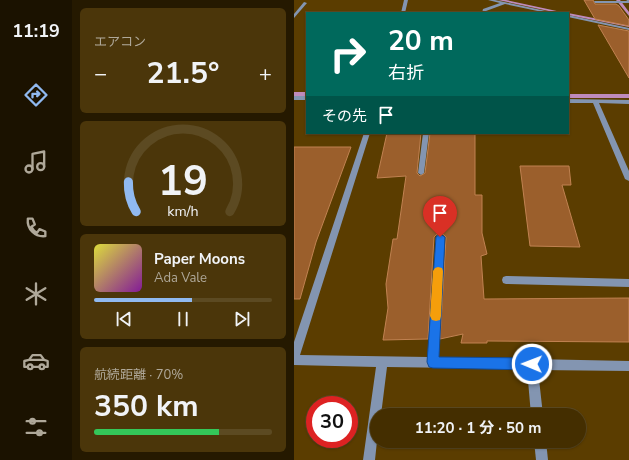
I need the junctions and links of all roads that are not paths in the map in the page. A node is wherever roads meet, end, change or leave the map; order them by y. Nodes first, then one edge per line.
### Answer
1 (406, 0) edge
2 (490, 0) edge
3 (629, 1) edge
4 (595, 2) dead end
5 (305, 3) dead end
6 (506, 3) junction
7 (403, 12) edge
8 (484, 12) edge
9 (548, 12) edge
10 (569, 16) edge
11 (294, 17) edge
12 (629, 29) edge
13 (306, 98) edge
14 (295, 100) edge
15 (569, 101) edge
16 (594, 101) junction
17 (629, 102) edge
18 (367, 134) edge
19 (426, 134) edge
20 (421, 172) dead end
21 (629, 179) edge
22 (440, 237) dead end
23 (506, 280) dead end
24 (629, 282) edge
25 (294, 359) edge
26 (382, 361) junction
27 (433, 362) junction
28 (532, 364) junction
29 (629, 366) edge
30 (536, 408) edge
31 (541, 448) edge
32 (369, 460) edge
33 (542, 460) edge

1 - 7 street
2 - 6 street
3 - 4 street
5 - 11 street
6 - 8 street
6 - 9 street
10 - 12 street
13 - 14 street
15 - 16 street
16 - 17 street
16 - 21 street
18 - 25 street
19 - 20 street
22 - 27 street
23 - 24 street
25 - 26 street
26 - 27 street
26 - 32 street
27 - 28 street
28 - 29 street
28 - 30 street
31 - 33 street

